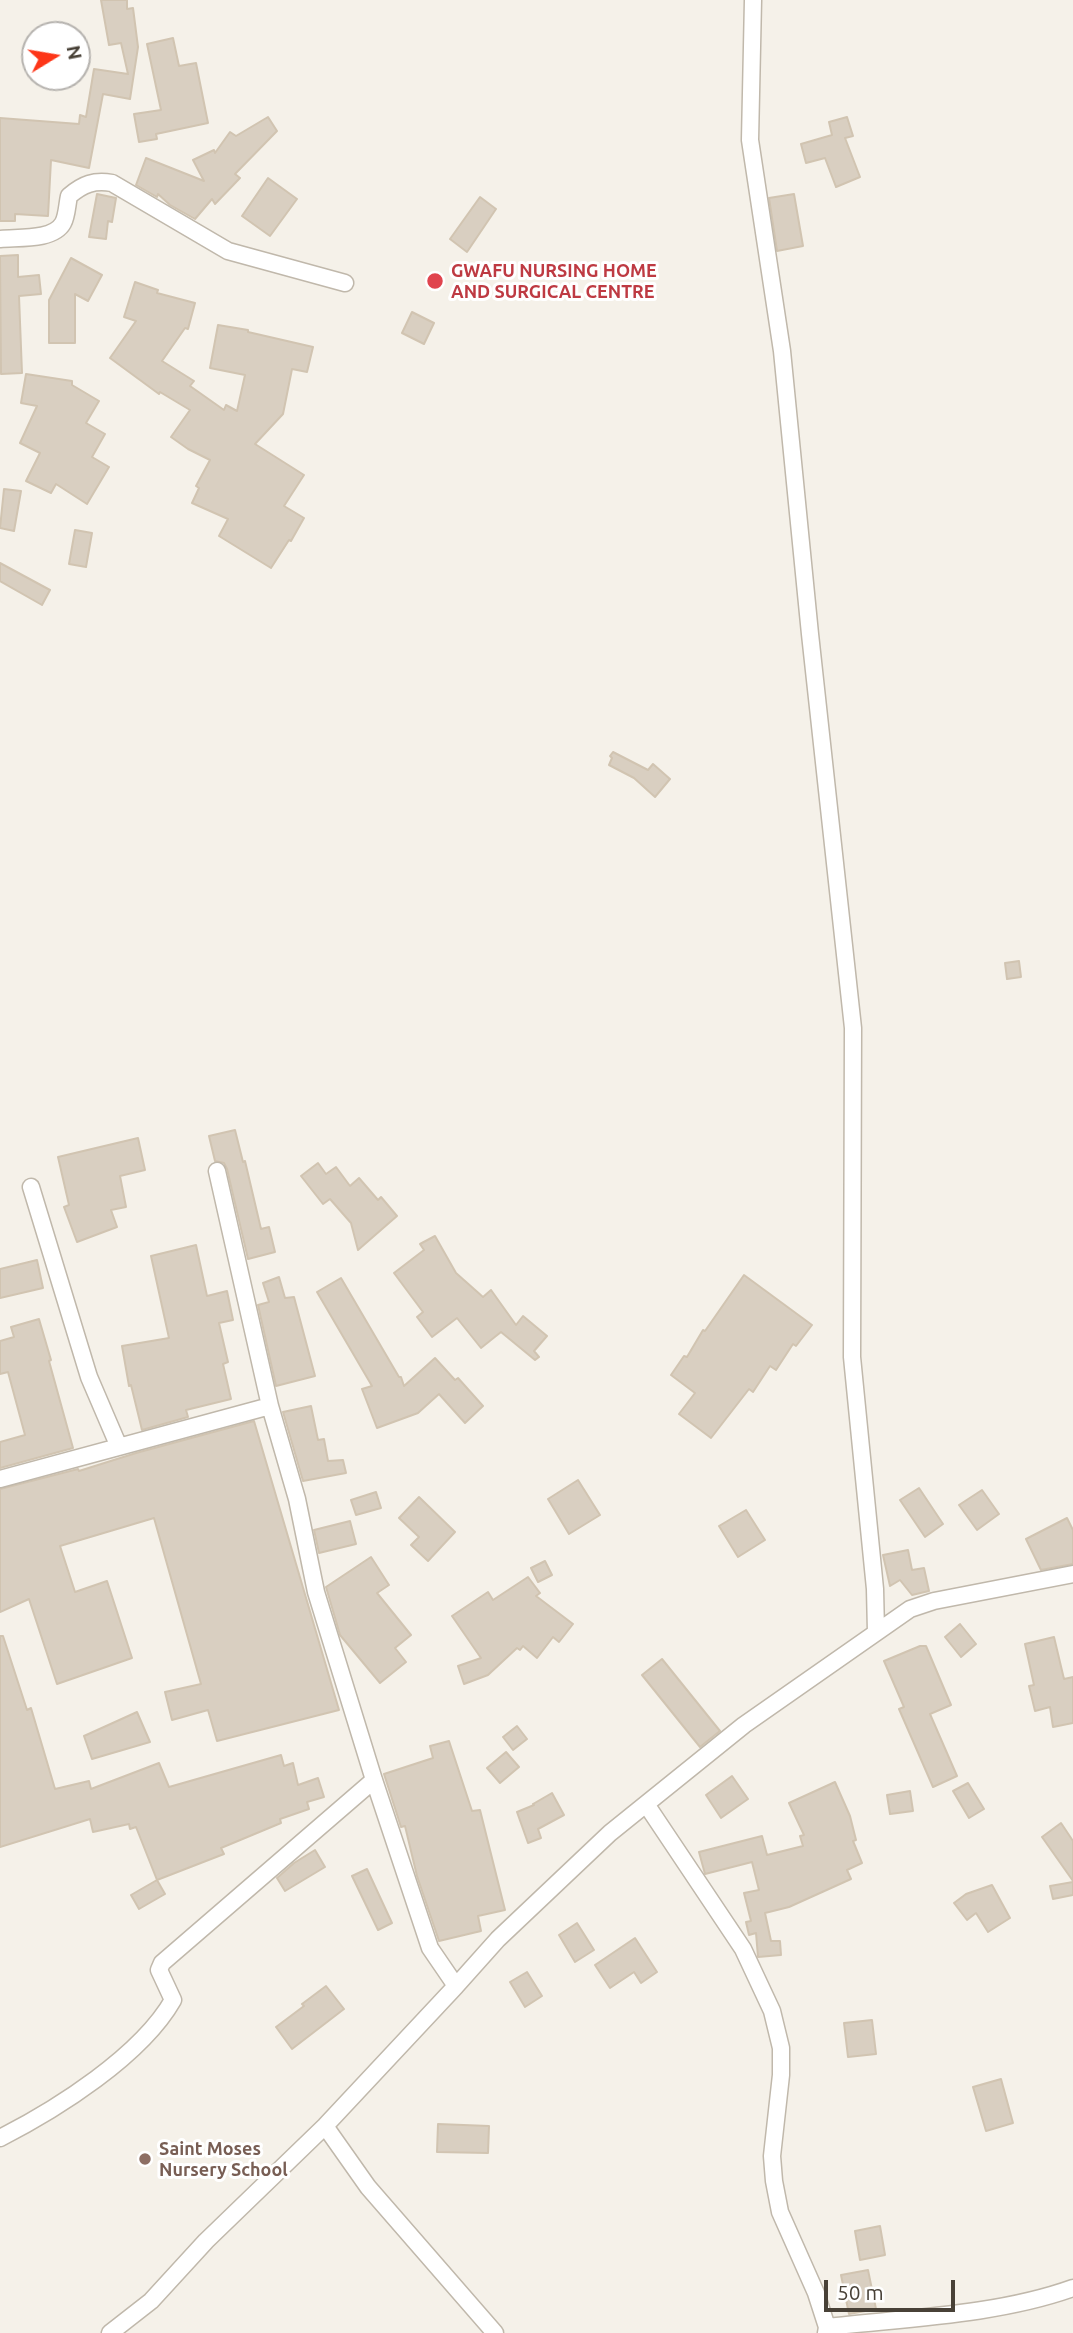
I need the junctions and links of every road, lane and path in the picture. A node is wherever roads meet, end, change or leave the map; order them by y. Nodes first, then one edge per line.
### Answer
1 (753, 0) edge
2 (0, 239) edge
3 (345, 283) dead end
4 (217, 1171) dead end
5 (31, 1188) dead end
6 (270, 1405) junction
7 (119, 1447) junction
8 (0, 1479) edge
9 (1073, 1574) edge
10 (876, 1632) junction
11 (374, 1780) junction
12 (646, 1804) junction
13 (456, 1986) junction
14 (325, 2126) junction
15 (0, 2138) edge
16 (1073, 2288) edge
17 (827, 2330) edge
18 (110, 2333) edge
19 (495, 2333) edge

1 - 10 street
2 - 3 street
4 - 6 street
5 - 7 street
6 - 7 street
6 - 11 street
7 - 8 street
9 - 10 street
10 - 12 street
11 - 13 street
11 - 15 street
12 - 13 street
12 - 17 street
13 - 14 street
14 - 18 street
14 - 19 street
16 - 17 street

